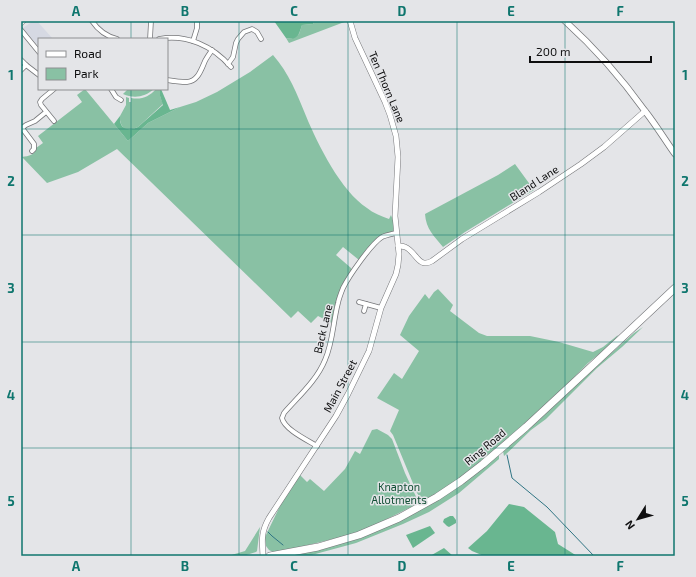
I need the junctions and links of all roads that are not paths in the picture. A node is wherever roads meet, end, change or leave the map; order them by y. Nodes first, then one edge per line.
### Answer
1 (92, 21) edge
2 (151, 21) edge
3 (197, 21) edge
4 (350, 21) edge
5 (565, 21) edge
6 (21, 30) edge
7 (114, 38) edge
8 (150, 38) edge
9 (168, 38) edge
10 (261, 38) dead end
11 (193, 41) junction
12 (212, 50) junction
13 (38, 51) edge
14 (21, 60) edge
15 (26, 65) junction
16 (21, 70) edge
17 (38, 74) edge
18 (168, 80) edge
19 (53, 90) edge
20 (112, 90) edge
21 (121, 100) dead end
22 (645, 111) junction
23 (46, 112) junction
24 (54, 121) dead end
25 (21, 127) edge
26 (32, 151) dead end
27 (675, 154) edge
28 (394, 211) joint
29 (396, 233) junction
30 (398, 246) junction
31 (674, 288) edge
32 (359, 302) dead end
33 (366, 304) junction
34 (381, 308) junction
35 (364, 311) dead end
36 (317, 446) junction
37 (263, 556) edge
38 (270, 556) edge

1 - 7 street
2 - 8 street
3 - 11 street
4 - 28 street, Ten Thorn Lane
5 - 22 main road
6 - 13 street
9 - 11 street
10 - 12 street
11 - 12 street
12 - 18 street
14 - 15 street
15 - 16 street
15 - 17 street
19 - 23 street
20 - 21 street
22 - 27 main road
22 - 30 street, Bland Lane
23 - 24 street
23 - 25 street
25 - 26 street
28 - 29 street, Main Street
29 - 30 street, Main Street
29 - 36 street, Back Lane
30 - 34 street, Main Street
31 - 38 highway, Ring Road
32 - 33 street
33 - 34 street
33 - 35 street
34 - 36 street, Main Street
36 - 37 street, Main Street

